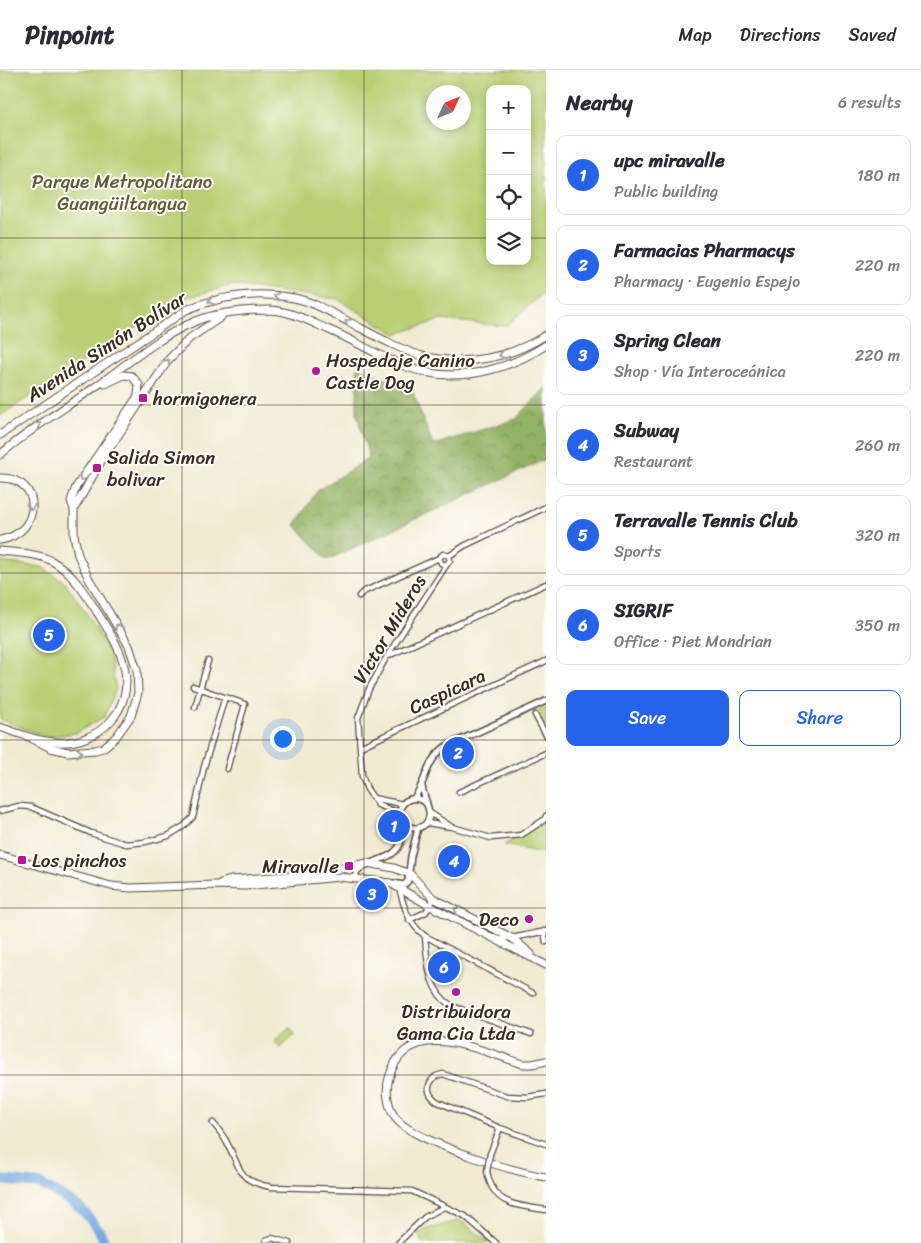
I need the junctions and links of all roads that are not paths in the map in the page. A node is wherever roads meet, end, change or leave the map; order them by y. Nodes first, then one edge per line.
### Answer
1 (230, 312) junction
2 (546, 335) edge
3 (546, 345) edge
4 (87, 393) junction
5 (1, 434) edge
6 (0, 456) edge
7 (0, 478) edge
8 (546, 507) edge
9 (74, 510) junction
10 (0, 540) edge
11 (0, 551) edge
12 (449, 556) junction
13 (439, 558) junction
14 (446, 564) junction
15 (546, 584) edge
16 (359, 596) dead end
17 (398, 637) junction
18 (408, 646) junction
19 (387, 656) junction
20 (208, 661) dead end
21 (546, 662) edge
22 (193, 686) dead end
23 (200, 688) junction
24 (224, 697) junction
25 (546, 701) edge
26 (195, 707) dead end
27 (535, 715) dead end
28 (0, 727) edge
29 (546, 735) edge
30 (33, 739) junction
31 (360, 747) junction
32 (546, 753) edge
33 (227, 769) dead end
34 (422, 785) junction
35 (459, 792) dead end
36 (373, 798) junction
37 (414, 798) junction
38 (402, 804) junction
39 (427, 804) junction
40 (0, 811) edge
41 (399, 813) junction
42 (430, 813) junction
43 (546, 816) edge
44 (427, 823) junction
45 (404, 824) junction
46 (452, 827) junction
47 (418, 828) junction
48 (0, 855) edge
49 (367, 863) junction
50 (410, 874) junction
51 (356, 878) junction
52 (390, 883) junction
53 (216, 885) junction
54 (399, 888) junction
55 (434, 898) junction
56 (430, 906) junction
57 (409, 920) junction
58 (545, 931) edge
59 (425, 936) junction
60 (512, 938) junction
61 (497, 939) junction
62 (546, 942) edge
63 (543, 963) edge
64 (533, 993) dead end
65 (531, 1034) dead end
66 (546, 1061) edge
67 (546, 1094) edge
68 (213, 1124) dead end
69 (500, 1128) junction
70 (546, 1144) edge
71 (546, 1177) edge
72 (444, 1207) junction
73 (546, 1210) edge
74 (266, 1240) dead end
75 (288, 1243) edge
76 (398, 1243) edge
77 (496, 1243) edge

1 - 3 main road, Avenida Simón Bolívar
1 - 4 main road, Avenida Simón Bolívar
9 -> 1 main road
2 -> 5 main road, Avenida Simón Bolívar
6 -> 4 main road, Avenida Simón Bolívar
4 -> 9 main road
7 -> 10 main road
8 - 12 street, Victor Mideros
30 -> 9 main road
11 - 30 main road
12 - 13 street, Victor Mideros
12 - 14 street, Victor Mideros
13 - 14 street, Victor Mideros
13 - 16 street
14 - 17 street, Victor Mideros
15 - 18 street
17 - 18 street
17 - 19 street, Victor Mideros
18 - 19 street
19 - 31 street, Victor Mideros
20 - 23 street
21 - 31 street, Caspicara
22 - 23 street
23 - 24 street
23 - 26 street
24 - 33 street
24 - 40 street
25 - 34 street
27 - 29 street
28 - 30 main road
31 - 36 street, Victor Mideros
32 - 35 street
34 - 37 street
34 - 39 street
36 - 38 street
36 - 41 street
37 - 38 street
37 - 39 street
38 - 41 street
39 - 42 street
41 - 45 street
42 - 44 street
42 - 46 street
43 - 46 street
44 - 46 street
44 - 47 street
45 - 47 street
45 - 49 street
47 - 50 street
48 - 53 main road
49 - 50 main road
49 - 51 street
49 - 53 main road
50 - 52 street
50 - 55 main road
51 - 52 main road
51 - 53 main road
52 - 54 main road
54 - 56 main road
54 - 57 street
55 - 56 street
60 -> 55 main road
56 - 57 street
56 - 61 main road
57 - 59 street
58 - 60 street
58 - 62 street
59 - 64 street
59 - 65 street
60 - 61 street
60 - 63 main road
61 - 63 main road
66 - 71 main road
67 - 69 street
68 - 72 street
69 - 70 street
69 - 73 street, bridge
72 - 76 street
72 - 77 street
74 - 75 street

